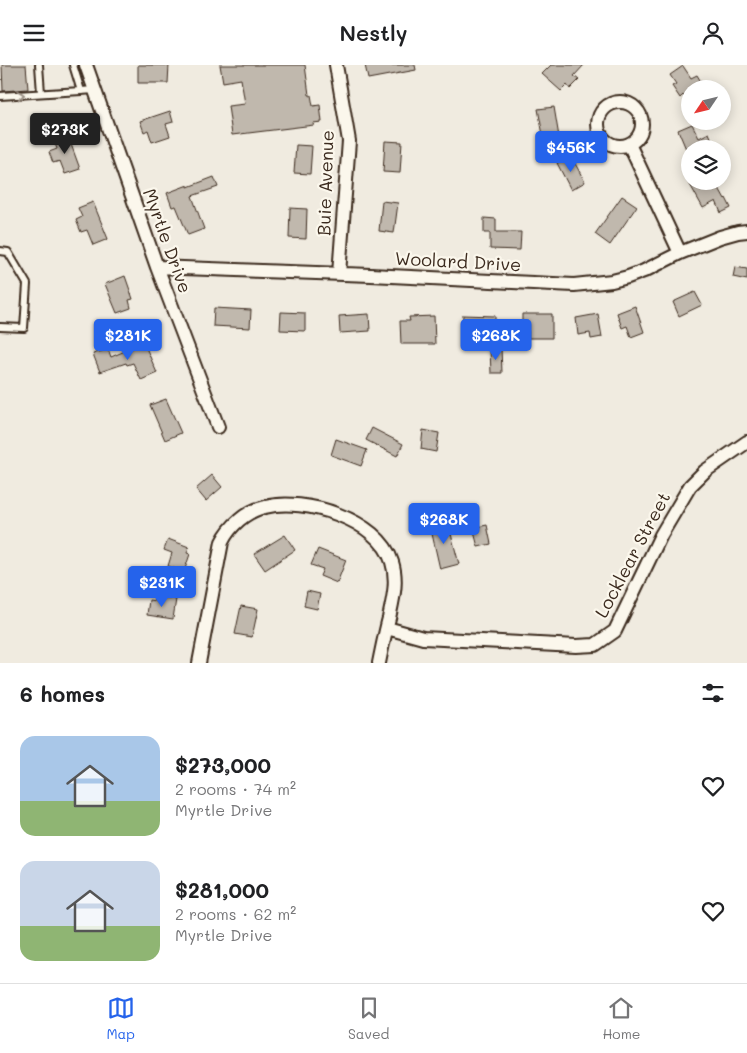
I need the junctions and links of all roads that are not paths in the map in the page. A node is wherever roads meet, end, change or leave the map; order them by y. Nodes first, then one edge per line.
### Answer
1 (39, 65) edge
2 (73, 65) edge
3 (86, 65) edge
4 (336, 65) edge
5 (94, 89) junction
6 (81, 91) junction
7 (41, 93) junction
8 (0, 96) edge
9 (629, 144) dead end
10 (747, 231) edge
11 (0, 251) edge
12 (680, 253) junction
13 (157, 267) junction
14 (339, 274) junction
15 (0, 327) edge
16 (218, 427) dead end
17 (747, 441) edge
18 (386, 628) junction
19 (200, 663) edge
20 (379, 663) edge

1 - 7 lane
2 - 6 lane
3 - 5 street, Myrtle Drive
4 - 14 street, Buie Avenue
5 - 6 lane
5 - 13 street, Myrtle Drive
6 - 7 lane
8 -> 7 lane
9 - 12 street
10 - 12 street, Woolard Drive
11 - 15 lane
12 - 14 street, Woolard Drive
13 - 14 street, Woolard Drive
13 - 16 street, Myrtle Drive
17 - 18 street, Locklear Street
18 - 19 street
18 - 20 street

